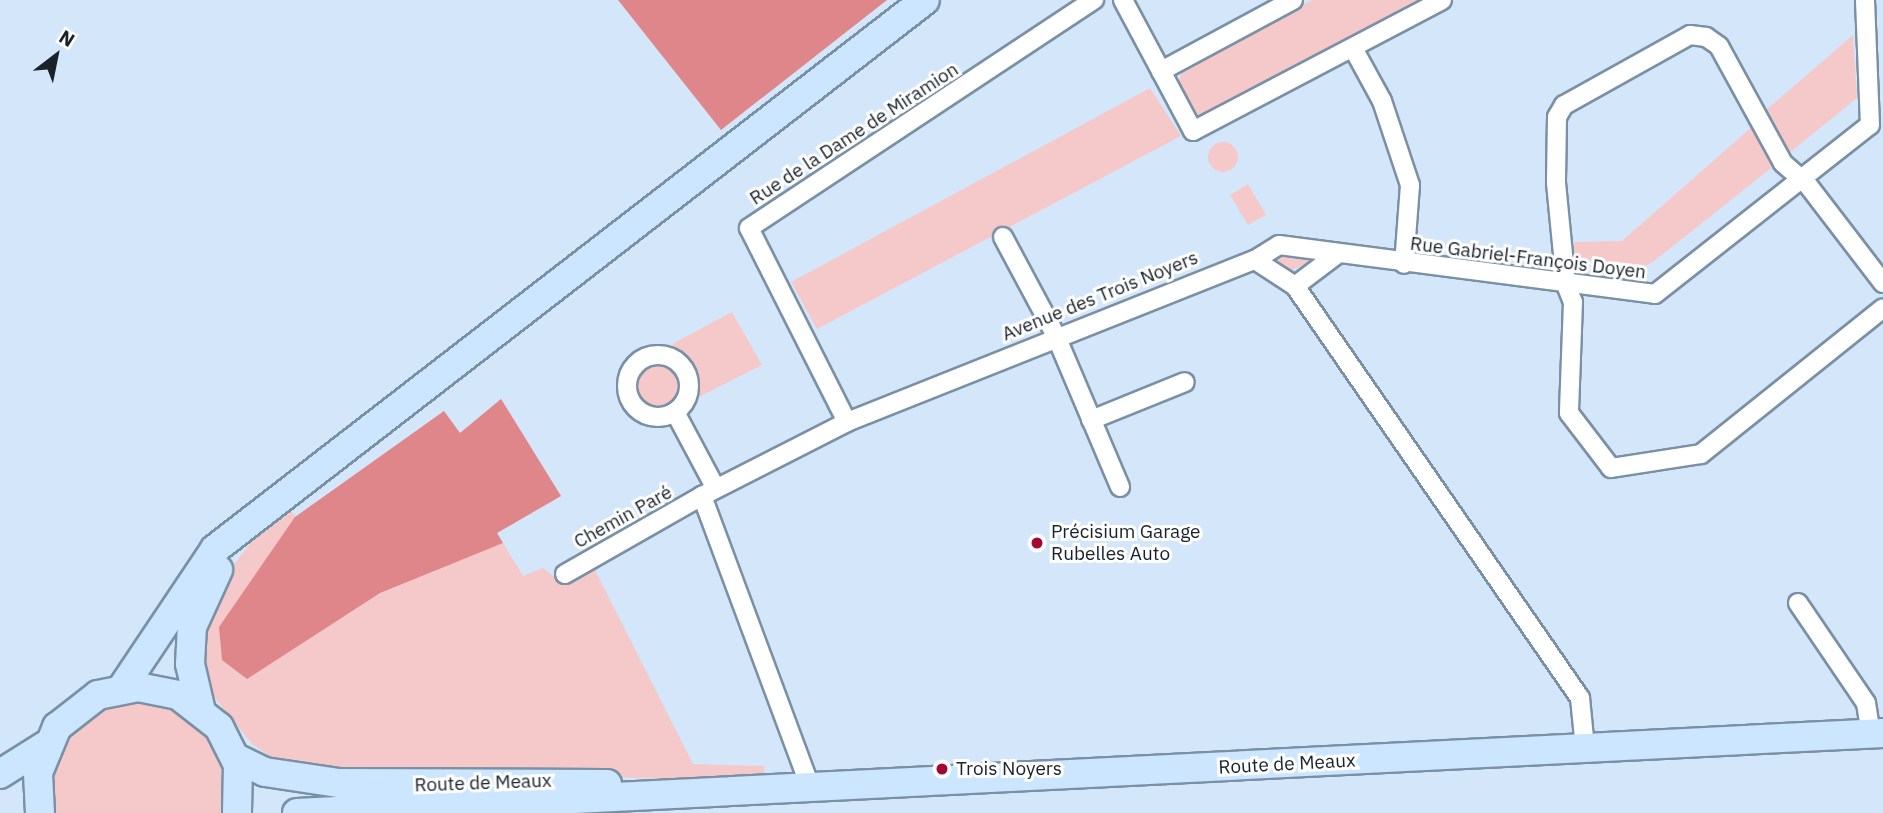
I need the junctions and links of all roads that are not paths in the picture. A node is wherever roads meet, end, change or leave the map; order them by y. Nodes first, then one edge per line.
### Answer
1 (925, 0) edge
2 (1094, 0) edge
3 (1122, 0) edge
4 (1293, 0) edge
5 (1442, 0) edge
6 (1866, 0) edge
7 (1353, 48) junction
8 (1161, 71) junction
9 (1876, 129) edge
10 (1800, 181) junction
11 (1003, 237) dead end
12 (1336, 255) junction
13 (1255, 260) junction
14 (1404, 264) junction
15 (1883, 283) edge
16 (1566, 285) junction
17 (1295, 286) junction
18 (1883, 309) edge
19 (1056, 336) junction
20 (1185, 382) dead end
21 (675, 412) dead end
22 (1091, 420) junction
23 (847, 422) junction
24 (1120, 487) dead end
25 (708, 491) junction
26 (272, 502) junction
27 (565, 574) dead end
28 (1798, 603) dead end
29 (122, 688) junction
30 (200, 707) junction
31 (1877, 734) edge
32 (47, 745) junction
33 (1584, 748) junction
34 (236, 758) junction
35 (0, 774) edge
36 (811, 789) junction
37 (691, 794) junction
38 (40, 813) edge
39 (237, 813) edge
40 (297, 813) edge

1 - 26 main road
2 - 23 street, Rue de la Dame de Miramion
3 - 8 street
4 - 8 street
5 - 7 street
6 - 9 street, Rue Gabriel-François Doyen
7 - 8 street
7 - 14 street
9 - 10 street, Rue Gabriel-François Doyen
10 - 15 street
10 - 16 street, Rue Gabriel-François Doyen
10 - 16 street
11 - 19 street
12 - 13 street, Rue Gabriel-François Doyen
12 - 14 street, Rue Gabriel-François Doyen
12 - 17 street
13 - 17 street
13 - 19 street, Avenue des Trois Noyers
14 - 16 street, Rue Gabriel-François Doyen
16 - 18 street
17 - 33 street
19 - 22 street
19 - 23 street, Avenue des Trois Noyers
20 - 22 street
21 - 25 street
22 - 24 street
23 - 25 street, Avenue des Trois Noyers
25 - 27 street, Chemin Paré
25 - 36 street
26 - 29 main road
26 - 30 main road
28 - 31 street
29 - 30 main road
29 - 32 main road
30 - 34 main road
31 - 33 main road, Route de Meaux
32 - 35 main road
32 - 38 main road
33 - 36 main road, Route de Meaux
34 - 37 main road, Route de Meaux
34 - 39 main road
36 - 37 main road, Route de Meaux
37 - 40 main road, Route de Meaux

